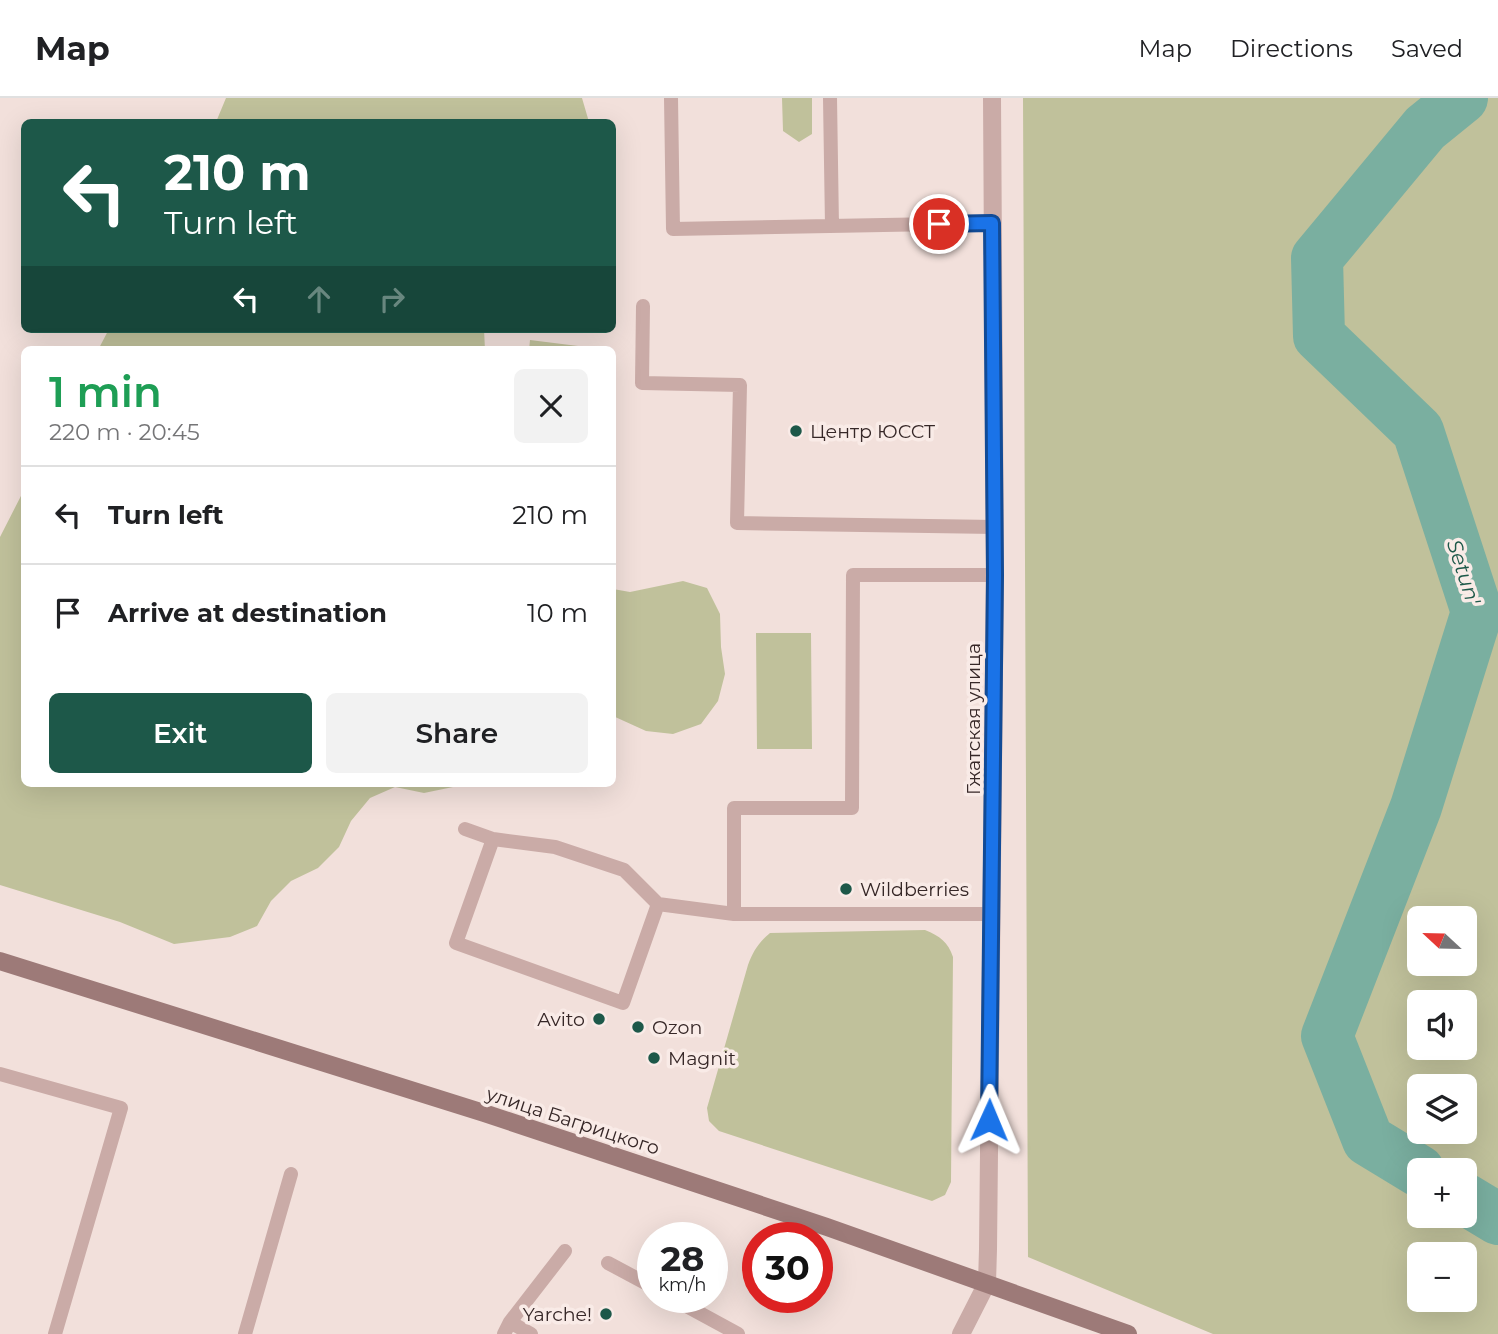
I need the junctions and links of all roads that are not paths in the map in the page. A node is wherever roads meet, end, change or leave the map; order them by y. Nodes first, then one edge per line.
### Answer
1 (671, 98) edge
2 (830, 98) edge
3 (992, 98) edge
4 (992, 223) junction
5 (832, 226) junction
6 (643, 306) dead end
7 (995, 527) junction
8 (995, 575) junction
9 (466, 829) dead end
10 (493, 839) junction
11 (658, 904) junction
12 (734, 914) junction
13 (992, 914) junction
14 (0, 961) edge
15 (0, 1074) edge
16 (291, 1174) dead end
17 (565, 1251) dead end
18 (608, 1263) dead end
19 (637, 1278) edge
20 (987, 1283) junction
21 (699, 1313) edge
22 (507, 1328) edge
23 (55, 1334) edge
24 (245, 1334) edge
25 (531, 1334) edge
26 (738, 1334) edge
27 (961, 1334) edge
28 (1128, 1334) edge

1 - 5 lane
2 - 5 lane
3 - 4 street, Гжатская улица
4 - 5 lane
4 - 7 street, Гжатская улица
6 - 7 lane
7 - 8 street, Гжатская улица
8 - 12 lane
8 - 13 street, Гжатская улица
9 - 10 lane
10 - 11 lane
10 - 11 lane
11 - 12 lane
12 - 13 lane
13 - 20 street, Гжатская улица
14 - 20 street, улица Багрицкого
15 - 23 lane
16 - 24 lane
17 - 22 lane
18 - 19 lane
20 - 27 street, Гжатская улица
20 - 28 street, улица Багрицкого
21 - 26 lane
22 - 25 lane

